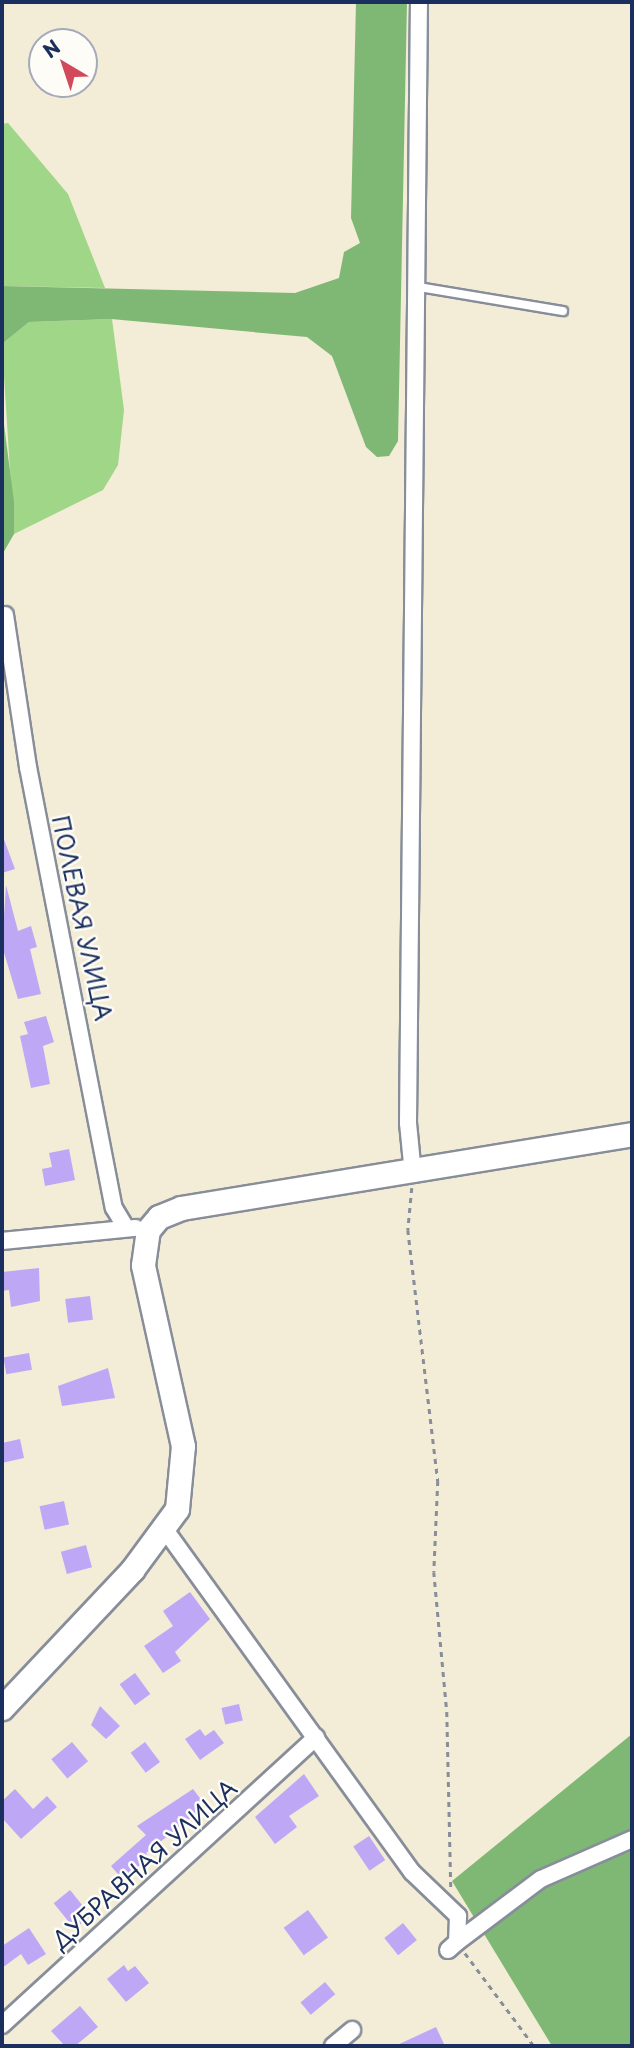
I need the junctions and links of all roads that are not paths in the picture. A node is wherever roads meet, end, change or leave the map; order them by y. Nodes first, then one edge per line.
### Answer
1 (419, 2) edge
2 (419, 287) junction
3 (563, 312) dead end
4 (5, 615) dead end
5 (632, 1134) edge
6 (413, 1174) junction
7 (136, 1228) junction
8 (2, 1241) edge
9 (166, 1531) junction
10 (2, 1708) edge
11 (316, 1737) junction
12 (632, 1839) edge
13 (2, 2025) edge
14 (352, 2030) dead end
15 (333, 2046) edge

1 - 2 street
2 - 3 lane
2 - 6 street
4 - 7 street, ПОЛЕВАЯ УЛИЦА
5 - 6 main road
6 - 7 main road
7 - 8 street
7 - 9 main road
9 - 10 main road
9 - 11 street
11 - 12 street
11 - 13 street, ДУБРАВНАЯ УЛИЦА
14 - 15 street

